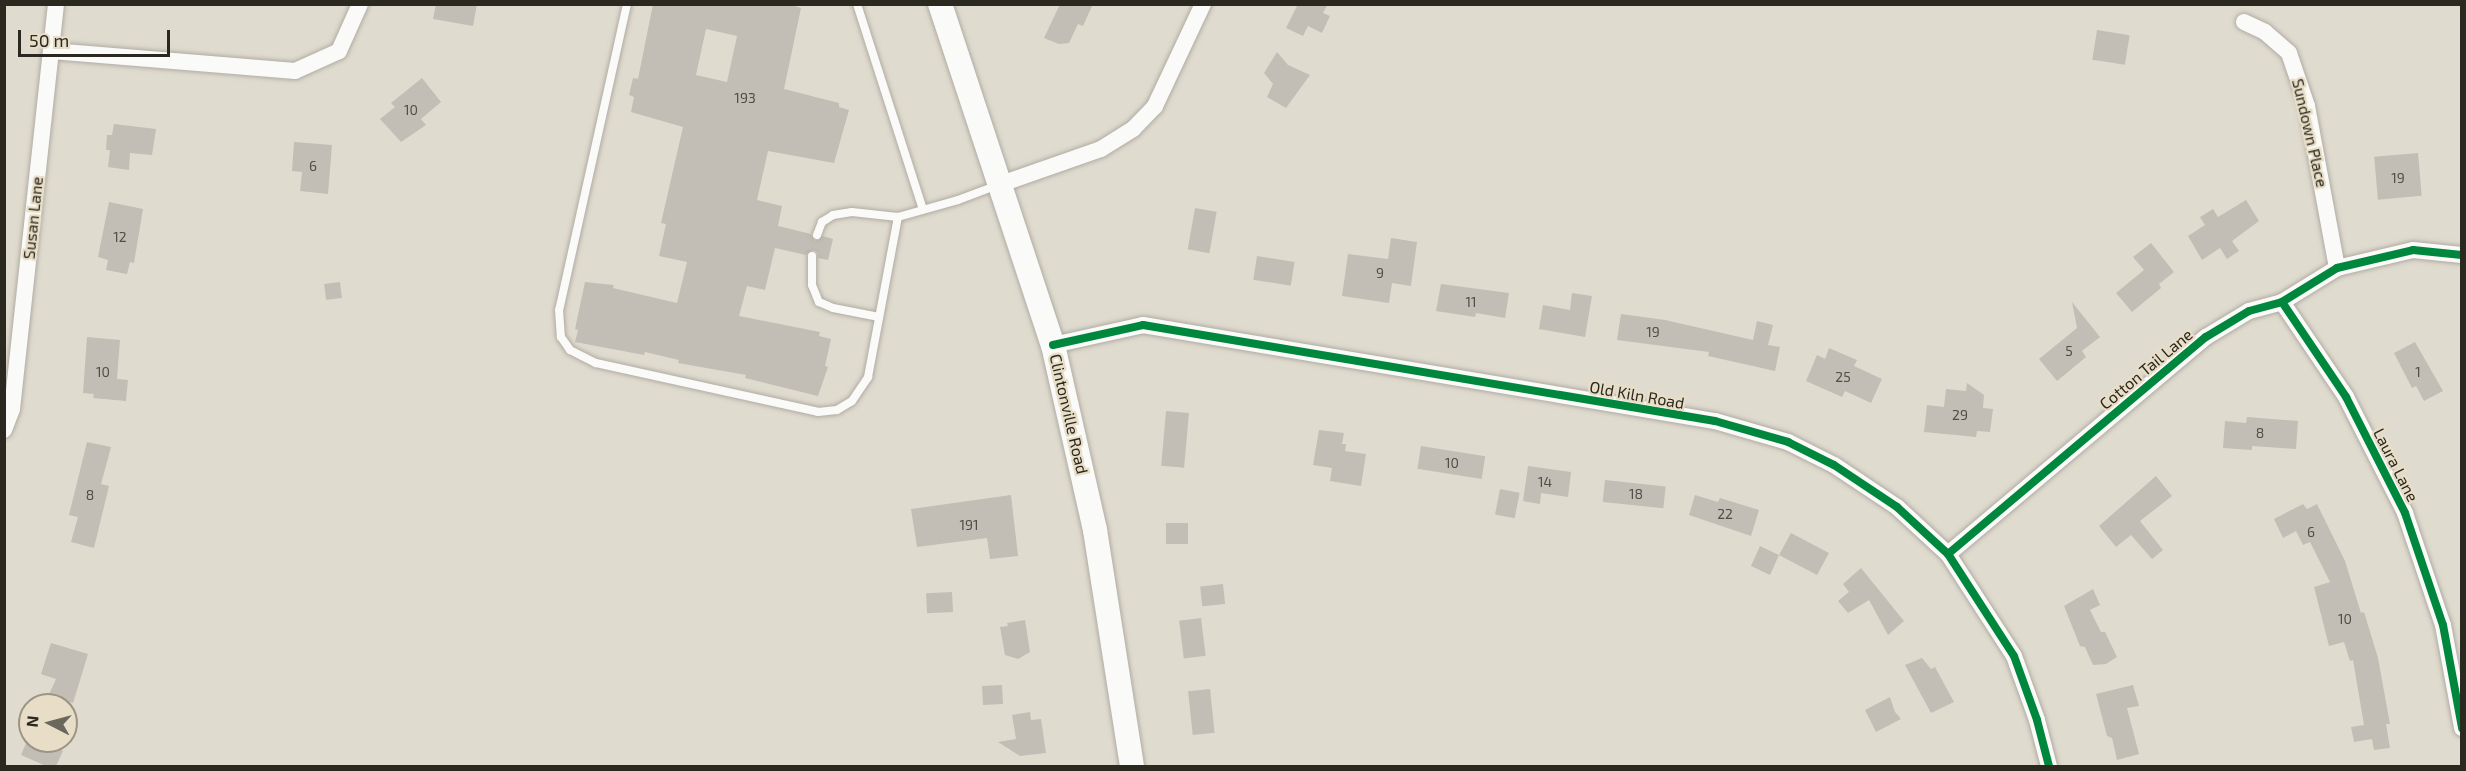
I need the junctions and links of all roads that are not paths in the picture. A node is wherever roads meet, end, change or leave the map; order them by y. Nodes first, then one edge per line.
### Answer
1 (56, 4) edge
2 (360, 4) edge
3 (627, 4) edge
4 (856, 4) edge
5 (940, 4) edge
6 (1203, 4) edge
7 (2244, 22) dead end
8 (52, 51) junction
9 (1001, 184) junction
10 (923, 209) junction
11 (898, 217) junction
12 (817, 235) dead end
13 (2462, 255) edge
14 (812, 256) dead end
15 (2337, 268) junction
16 (2282, 302) junction
17 (879, 317) junction
18 (1053, 345) junction
19 (4, 430) edge
20 (1948, 554) junction
21 (2462, 728) edge
22 (1132, 766) edge
23 (2049, 766) edge

1 - 8 street, Susan Lane
2 - 8 street
3 - 17 lane
4 - 10 lane
5 - 9 main road, Clintonville Road
6 - 9 street
7 - 15 street, Sundown Place
8 - 19 street, Susan Lane
9 - 10 lane
9 - 18 main road, Clintonville Road
10 - 11 lane
11 - 12 lane
11 - 17 lane
13 - 15 street, Cotton Tail Lane
14 - 17 lane
15 - 16 street, Cotton Tail Lane
16 - 20 street, Cotton Tail Lane
16 - 21 street, Laura Lane
18 - 20 street, Old Kiln Road
18 - 22 main road, Clintonville Road
20 - 23 street, Old Kiln Road

